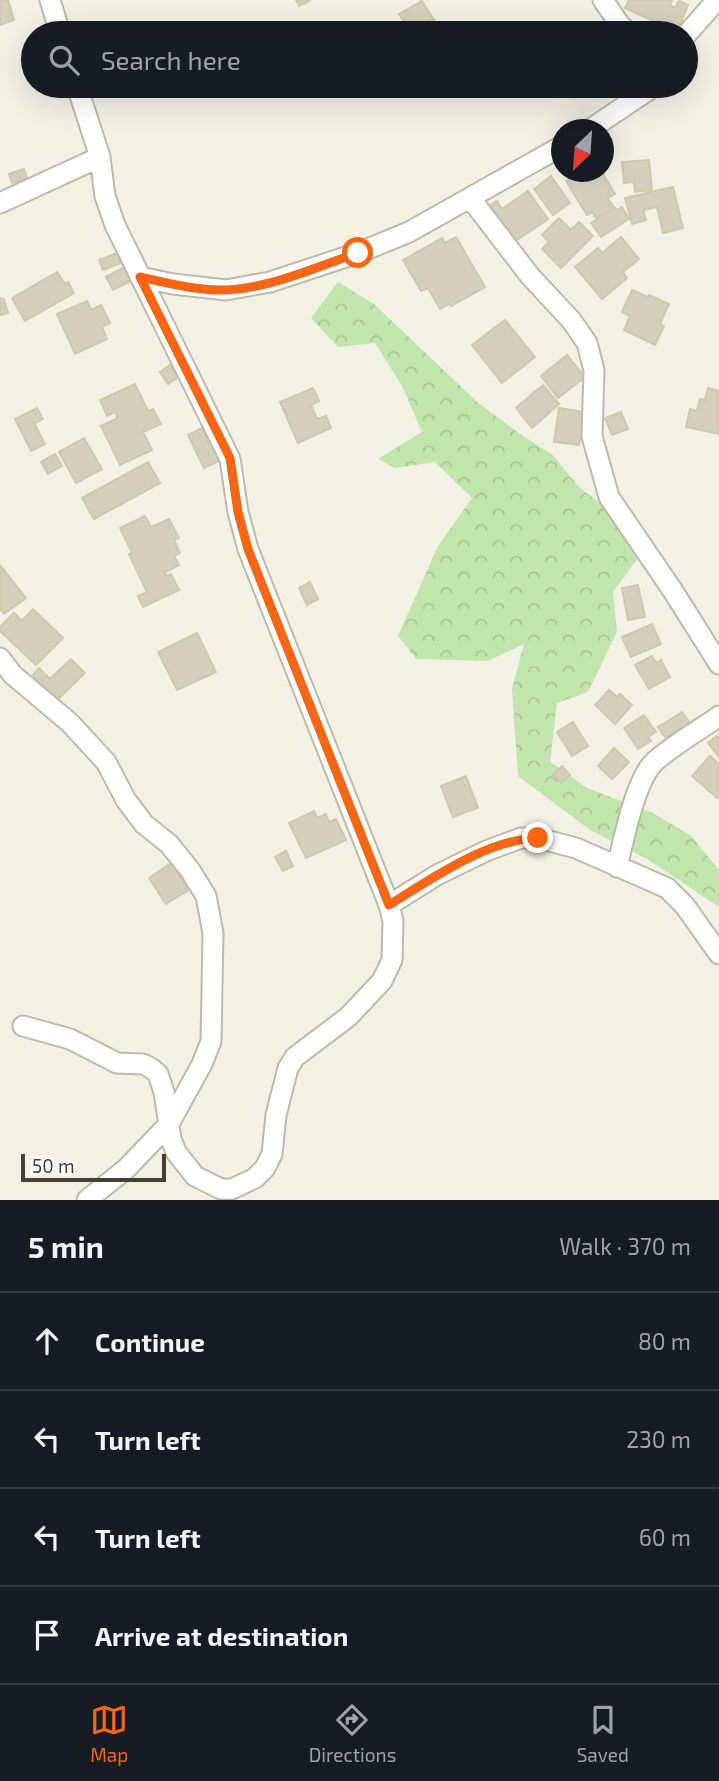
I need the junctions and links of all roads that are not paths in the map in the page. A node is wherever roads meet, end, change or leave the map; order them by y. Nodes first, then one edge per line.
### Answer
1 (50, 0) edge
2 (603, 0) edge
3 (717, 0) edge
4 (56, 21) edge
5 (617, 21) edge
6 (698, 22) edge
7 (81, 98) edge
8 (637, 98) edge
9 (606, 119) edge
10 (551, 152) edge
11 (100, 157) junction
12 (471, 199) junction
13 (0, 203) edge
14 (140, 277) junction
15 (0, 658) edge
16 (719, 664) edge
17 (719, 716) edge
18 (617, 867) junction
19 (389, 905) junction
20 (719, 954) edge
21 (23, 1026) dead end
22 (169, 1124) junction
23 (87, 1200) edge

1 - 4 street
2 - 5 street
3 - 6 street
7 - 11 street
8 - 9 street
10 - 12 street
11 - 13 street
11 - 14 street
12 - 14 street
12 - 16 street
14 - 19 street
15 - 22 street
17 - 18 street
18 - 19 street
18 - 20 street
19 - 22 street
21 - 22 street
22 - 23 street

